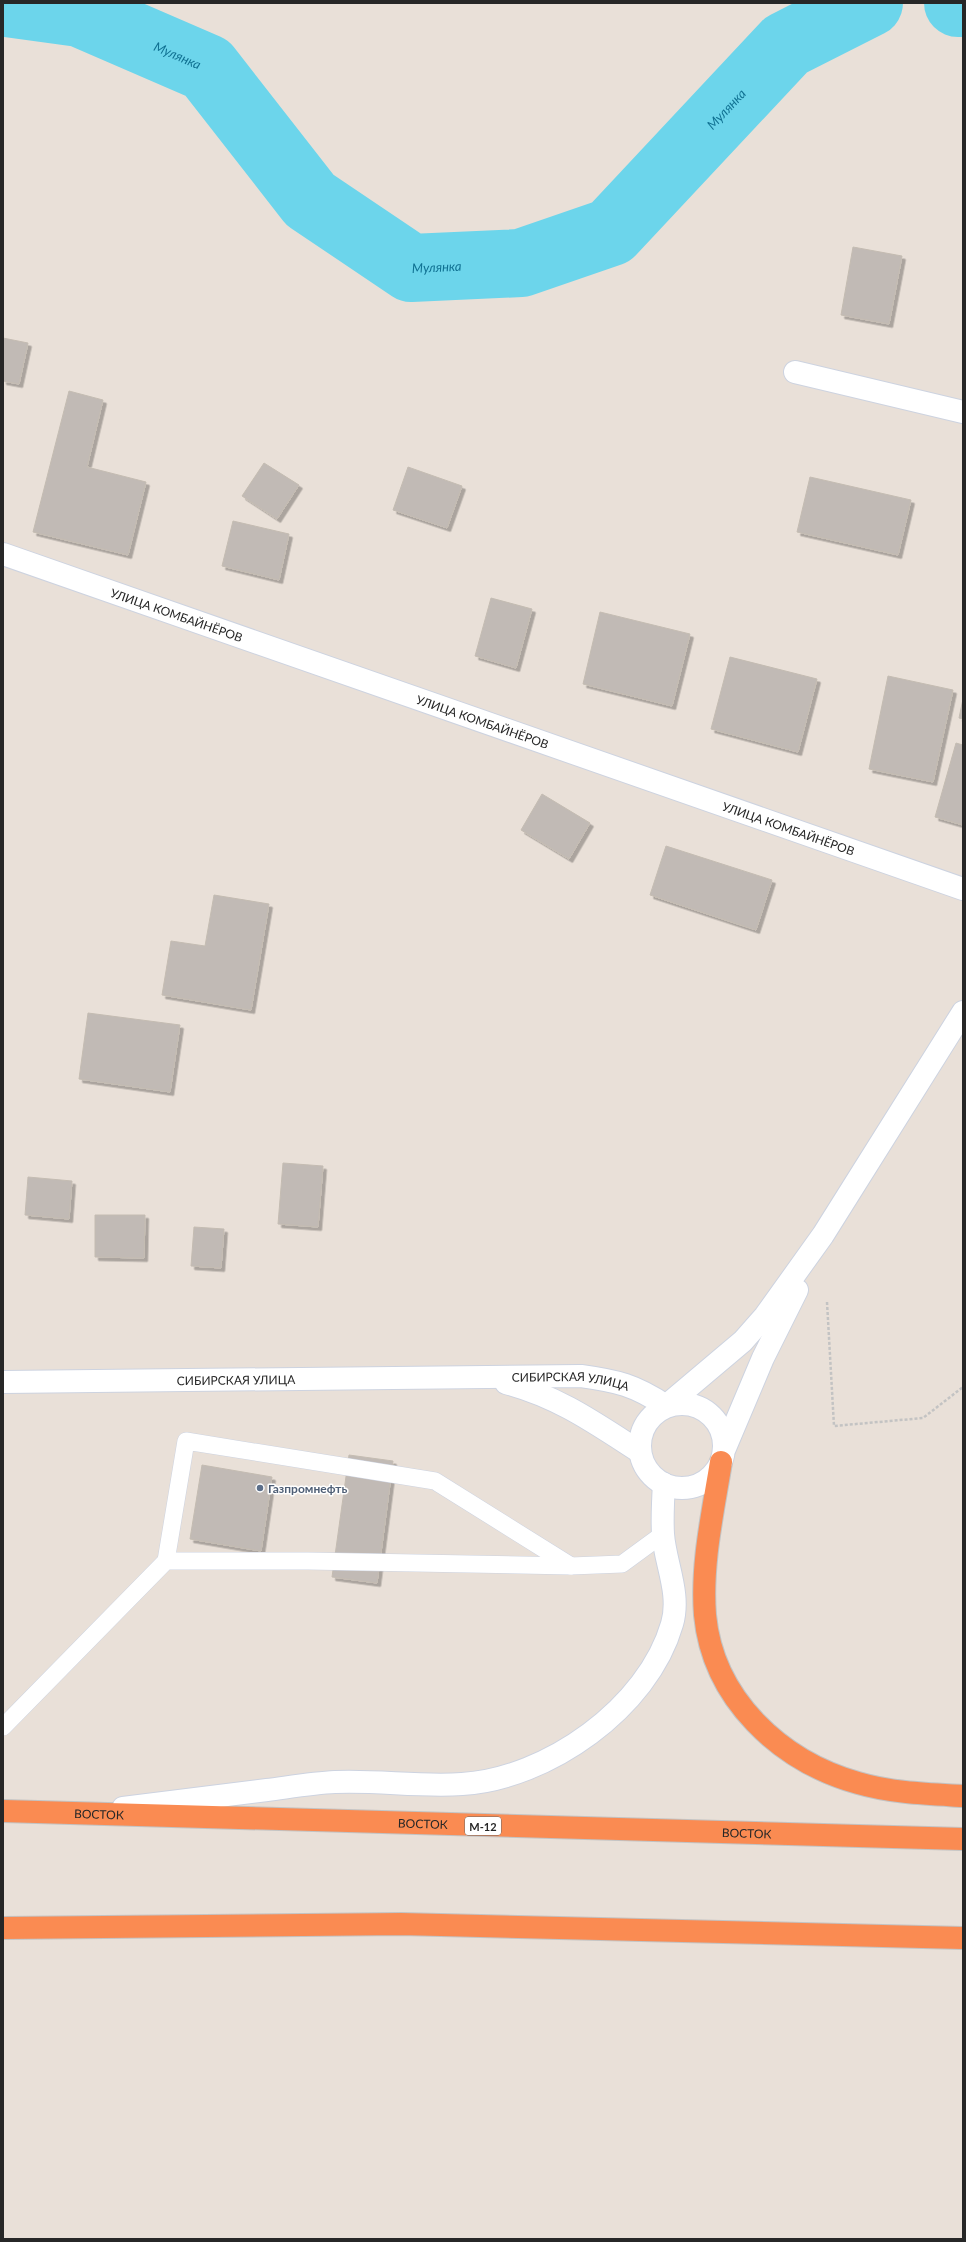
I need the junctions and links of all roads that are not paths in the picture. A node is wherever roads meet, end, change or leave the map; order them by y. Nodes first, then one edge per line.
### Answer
1 (795, 372) dead end
2 (963, 412) edge
3 (3, 554) edge
4 (963, 889) edge
5 (963, 1012) edge
6 (823, 1235) junction
7 (469, 1377) junction
8 (3, 1382) edge
9 (666, 1406) junction
10 (640, 1452) junction
11 (723, 1455) junction
12 (664, 1484) junction
13 (663, 1534) junction
14 (166, 1561) junction
15 (571, 1566) junction
16 (3, 1727) edge
17 (963, 1796) edge
18 (3, 1810) edge
19 (75, 1814) junction
20 (963, 1839) edge
21 (3, 1928) edge
22 (963, 1938) edge

1 - 2 street
3 - 4 street, УЛИЦА КОМБАЙНЁРОВ
5 - 6 street
6 - 9 street
6 - 11 street
7 - 8 street, СИБИРСКАЯ УЛИЦА
7 - 9 street, СИБИРСКАЯ УЛИЦА
7 - 10 street, СИБИРСКАЯ УЛИЦА
9 - 10 street
9 - 11 street
10 - 12 street
11 - 12 street
11 - 17 highway
12 - 13 street
13 - 15 lane
13 - 19 street
14 - 15 lane
14 - 15 lane
14 - 16 lane
18 - 19 highway, ВОСТОК / М-12
19 - 20 highway, ВОСТОК / М-12
21 - 22 highway

